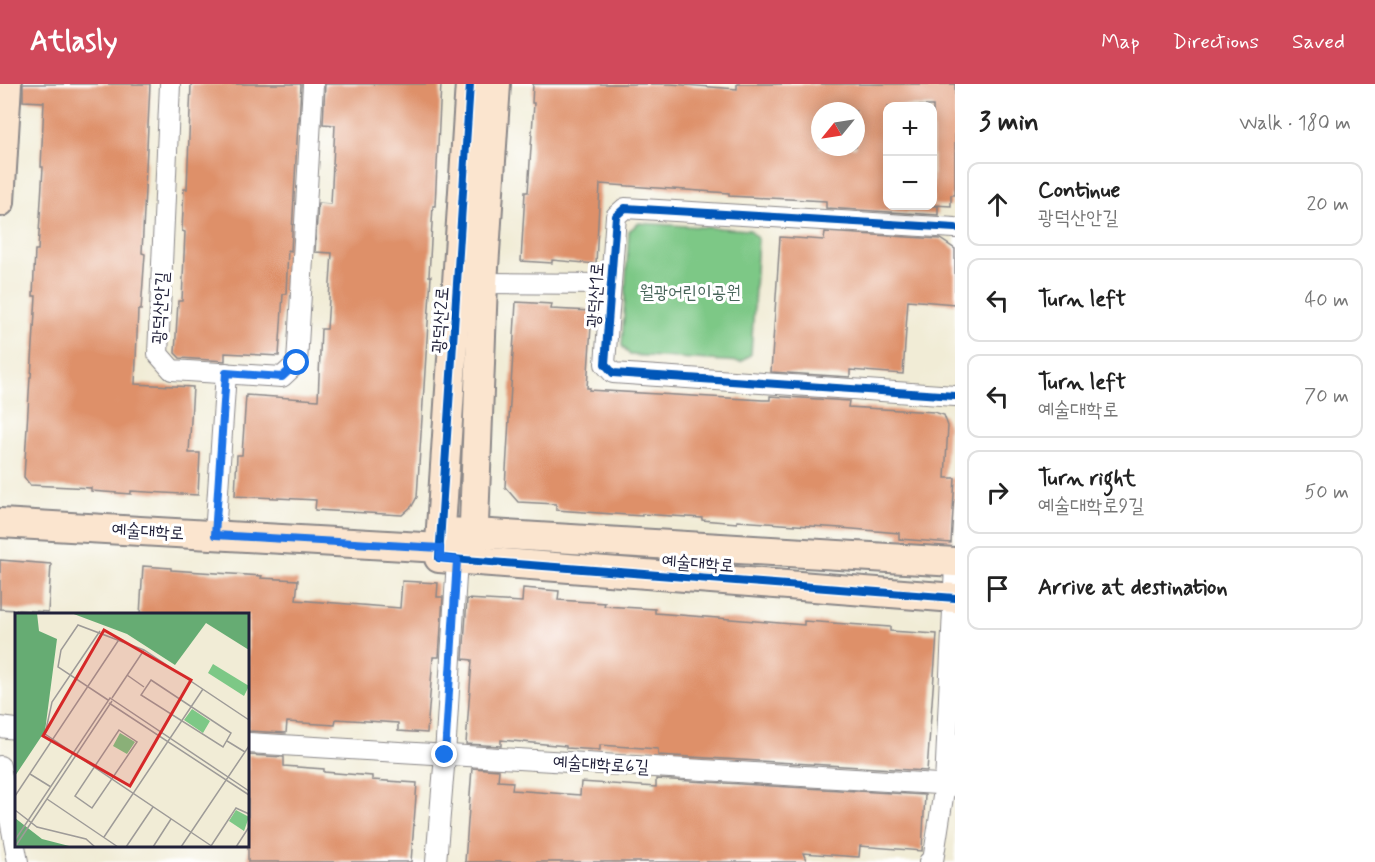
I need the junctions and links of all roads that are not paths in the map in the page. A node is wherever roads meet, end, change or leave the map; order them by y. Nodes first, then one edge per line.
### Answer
1 (7, 84) edge
2 (170, 84) edge
3 (313, 84) edge
4 (470, 84) edge
5 (496, 84) edge
6 (0, 202) edge
7 (955, 228) edge
8 (483, 283) junction
9 (611, 284) junction
10 (226, 373) junction
11 (955, 396) edge
12 (0, 523) edge
13 (473, 533) junction
14 (215, 535) junction
15 (450, 552) junction
16 (955, 564) edge
17 (954, 598) edge
18 (0, 728) edge
19 (15, 729) edge
20 (249, 743) edge
21 (445, 755) junction
22 (0, 766) edge
23 (950, 785) edge
24 (15, 846) edge
25 (15, 847) edge
26 (18, 862) edge
27 (436, 862) edge
28 (929, 862) edge

1 - 6 street
2 - 10 street, 광덕산안길
3 - 10 street, 광덕산안길
4 - 15 street, 광덕산2로
5 - 8 street
7 - 9 street, 광덕산1로
8 - 9 street
8 - 13 street
9 - 11 street, 광덕산1로
10 - 14 street
12 - 14 street, 예술대학로
13 - 15 street
13 - 16 street, 예술대학로
14 - 15 street, 예술대학로
15 - 17 street, 예술대학로
15 - 21 street
16 - 17 street
17 - 23 street
18 - 19 street
20 - 21 street, 예술대학로6길
21 - 23 street, 예술대학로6길
21 - 27 street
22 - 24 street
23 - 28 street
25 - 26 street

